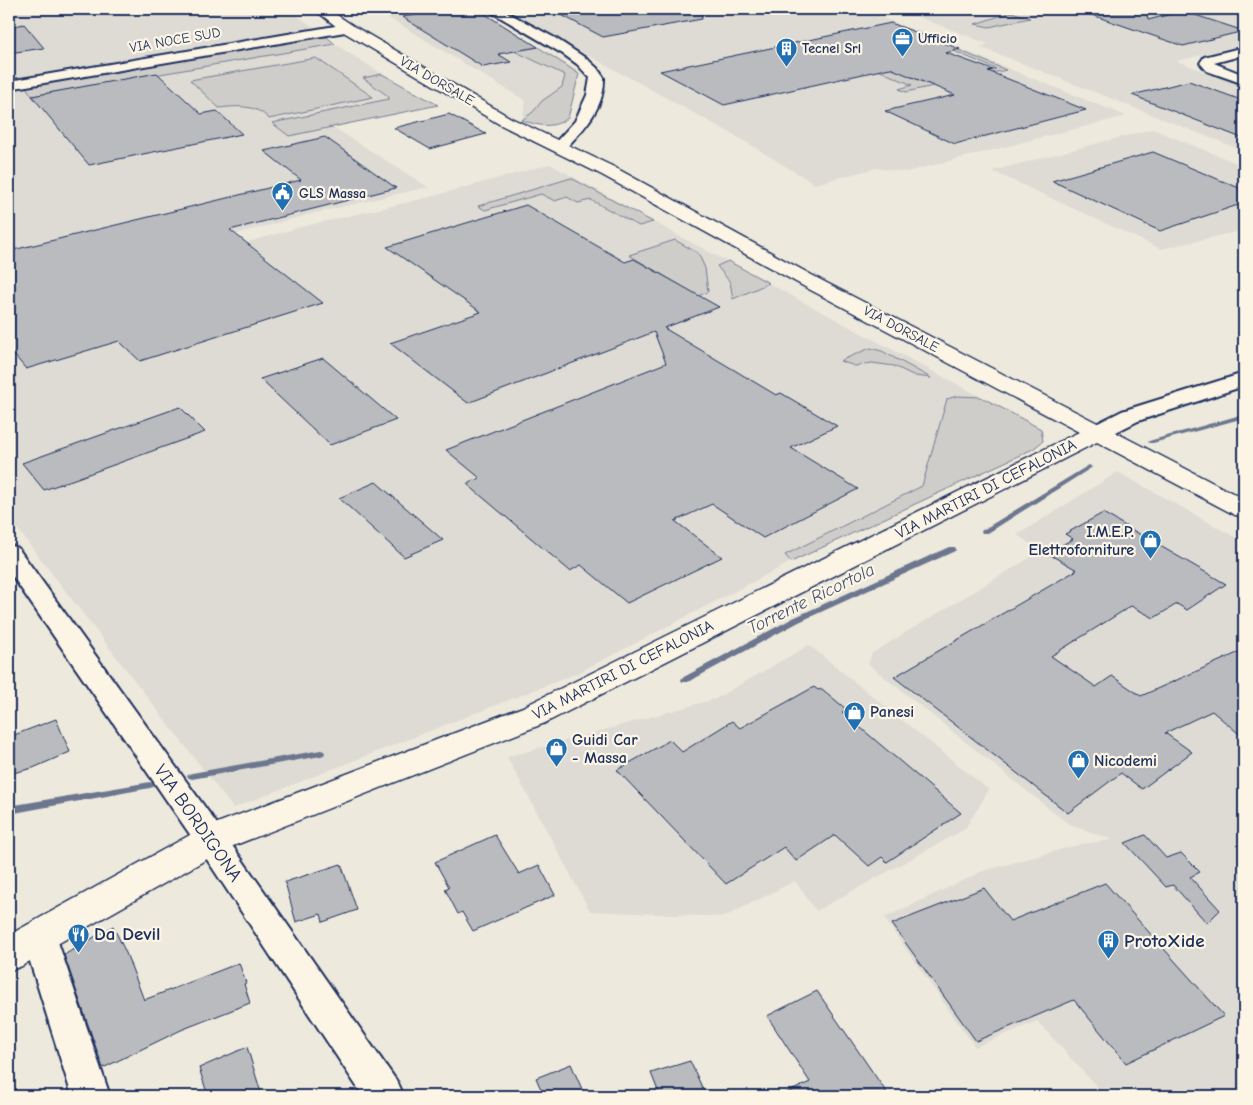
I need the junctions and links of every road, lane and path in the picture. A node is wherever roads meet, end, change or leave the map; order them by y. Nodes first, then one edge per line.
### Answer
1 (320, 9) edge
2 (492, 9) edge
3 (347, 28) junction
4 (1244, 51) edge
5 (1244, 80) edge
6 (9, 85) edge
7 (558, 147) junction
8 (1244, 379) edge
9 (1098, 432) junction
10 (1244, 509) edge
11 (9, 553) edge
12 (210, 840) junction
13 (24, 945) edge
14 (91, 1096) edge
15 (385, 1096) edge

1 - 3 street, VIA DORSALE
2 - 7 street
3 - 6 street, VIA NOCE SUD
3 - 7 street, VIA DORSALE
4 - 5 street
7 - 9 street, VIA DORSALE
8 - 9 street, VIA MARTIRI DI CEFALONIA
9 - 10 street, VIA DORSALE
9 - 12 street, VIA MARTIRI DI CEFALONIA
11 - 12 street, VIA BORDIGONA
12 - 13 street, VIA MARTIRI DI CEFALONIA
12 - 15 street, VIA BORDIGONA
13 - 14 street

